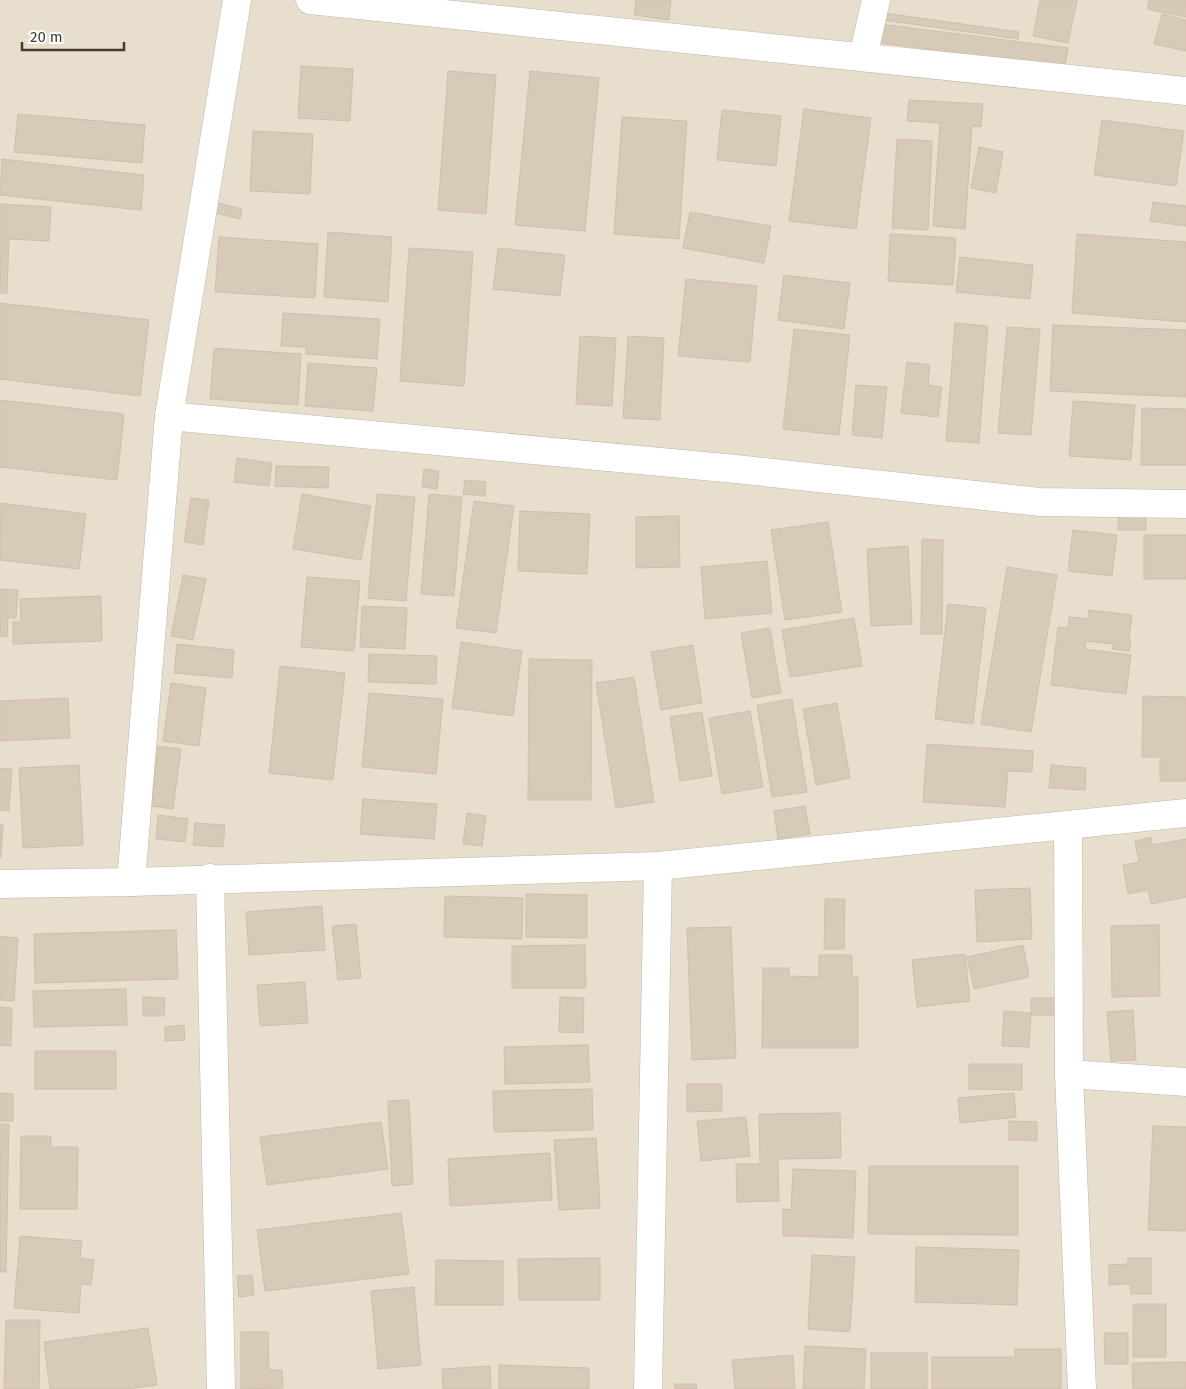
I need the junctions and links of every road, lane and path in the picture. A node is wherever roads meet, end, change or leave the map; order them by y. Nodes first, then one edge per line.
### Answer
1 (238, 0) edge
2 (310, 0) edge
3 (876, 0) edge
4 (434, 6) edge
5 (863, 57) junction
6 (1186, 91) edge
7 (169, 416) junction
8 (1186, 504) edge
9 (1186, 813) edge
10 (1068, 826) junction
11 (658, 866) junction
12 (210, 878) junction
13 (131, 882) junction
14 (0, 884) edge
15 (1069, 1074) junction
16 (1186, 1082) edge
17 (221, 1389) edge
18 (648, 1389) edge
19 (1082, 1389) edge

1 - 7 street
2 - 4 street
3 - 5 street
4 - 5 street
5 - 6 street
7 - 8 street
7 - 13 street
9 - 10 street
10 - 11 street
10 - 15 street
11 - 12 street
11 - 18 street
12 - 13 street
12 - 17 street
13 - 14 street
15 - 16 street
15 - 19 street

